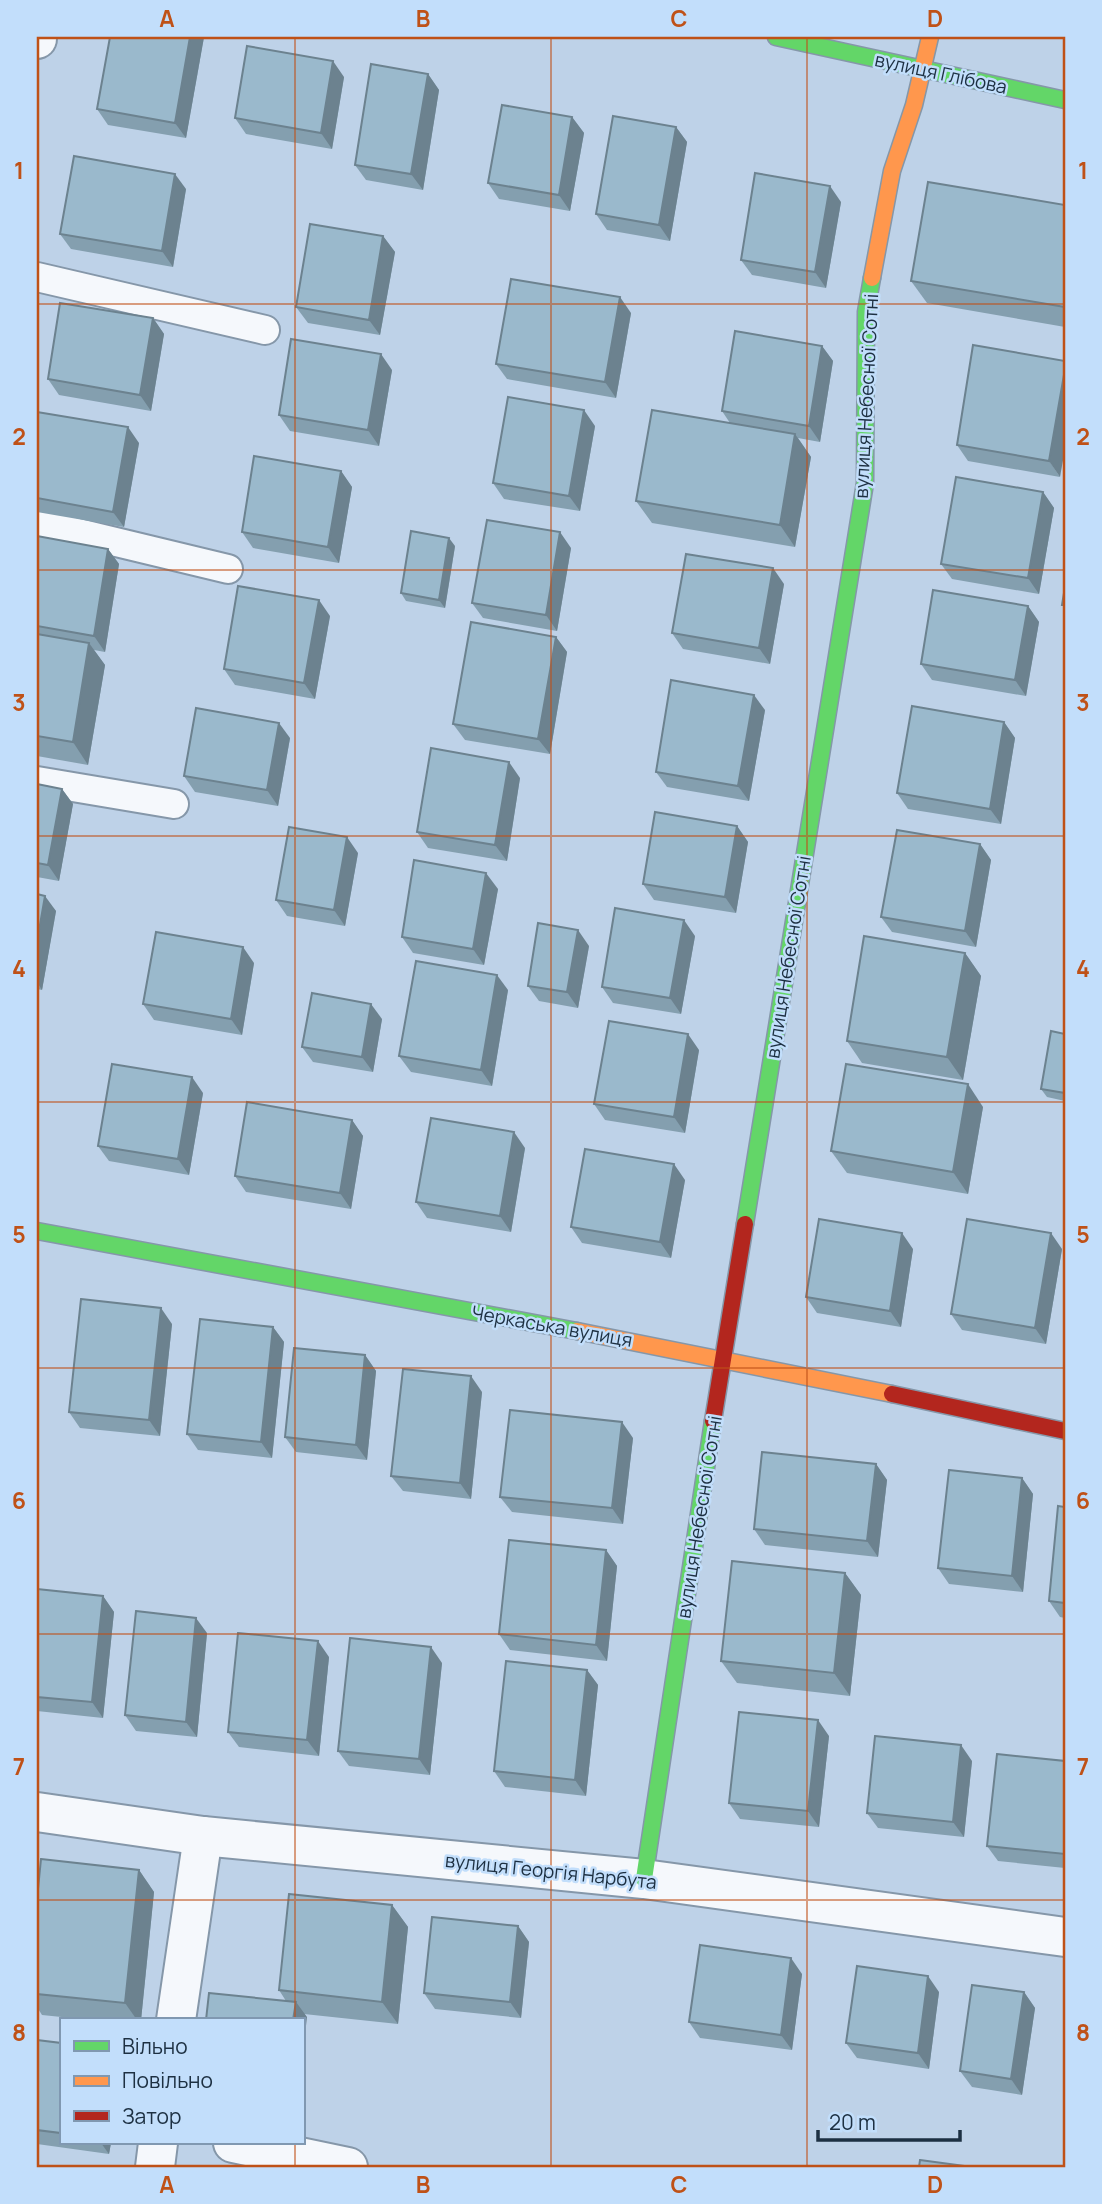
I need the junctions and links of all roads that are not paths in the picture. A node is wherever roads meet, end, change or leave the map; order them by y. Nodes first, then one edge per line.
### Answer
1 (776, 37) edge
2 (930, 37) edge
3 (921, 69) junction
4 (1065, 100) edge
5 (37, 277) edge
6 (265, 330) dead end
7 (37, 523) edge
8 (228, 569) dead end
9 (37, 781) edge
10 (174, 804) dead end
11 (37, 1231) edge
12 (723, 1358) junction
13 (1065, 1431) edge
14 (37, 1812) edge
15 (202, 1836) junction
16 (644, 1880) junction
17 (1065, 1937) edge
18 (176, 2018) edge
19 (158, 2144) edge
20 (238, 2144) edge
21 (155, 2167) edge
22 (348, 2167) edge

1 - 3 street, вулиця Глібова
2 - 3 street, вулиця Небесної Сотні
3 - 4 street, вулиця Глібова
3 - 12 street, вулиця Небесної Сотні
5 - 6 lane
7 - 8 lane
9 - 10 lane
11 - 12 street, Черкаська вулиця
12 - 13 street, Черкаська вулиця
12 - 16 street, вулиця Небесної Сотні
14 - 15 street, вулиця Георгія Нарбута
15 - 16 street, вулиця Георгія Нарбута
15 - 18 street
16 - 17 street, вулиця Георгія Нарбута
19 - 21 street
20 - 22 street

